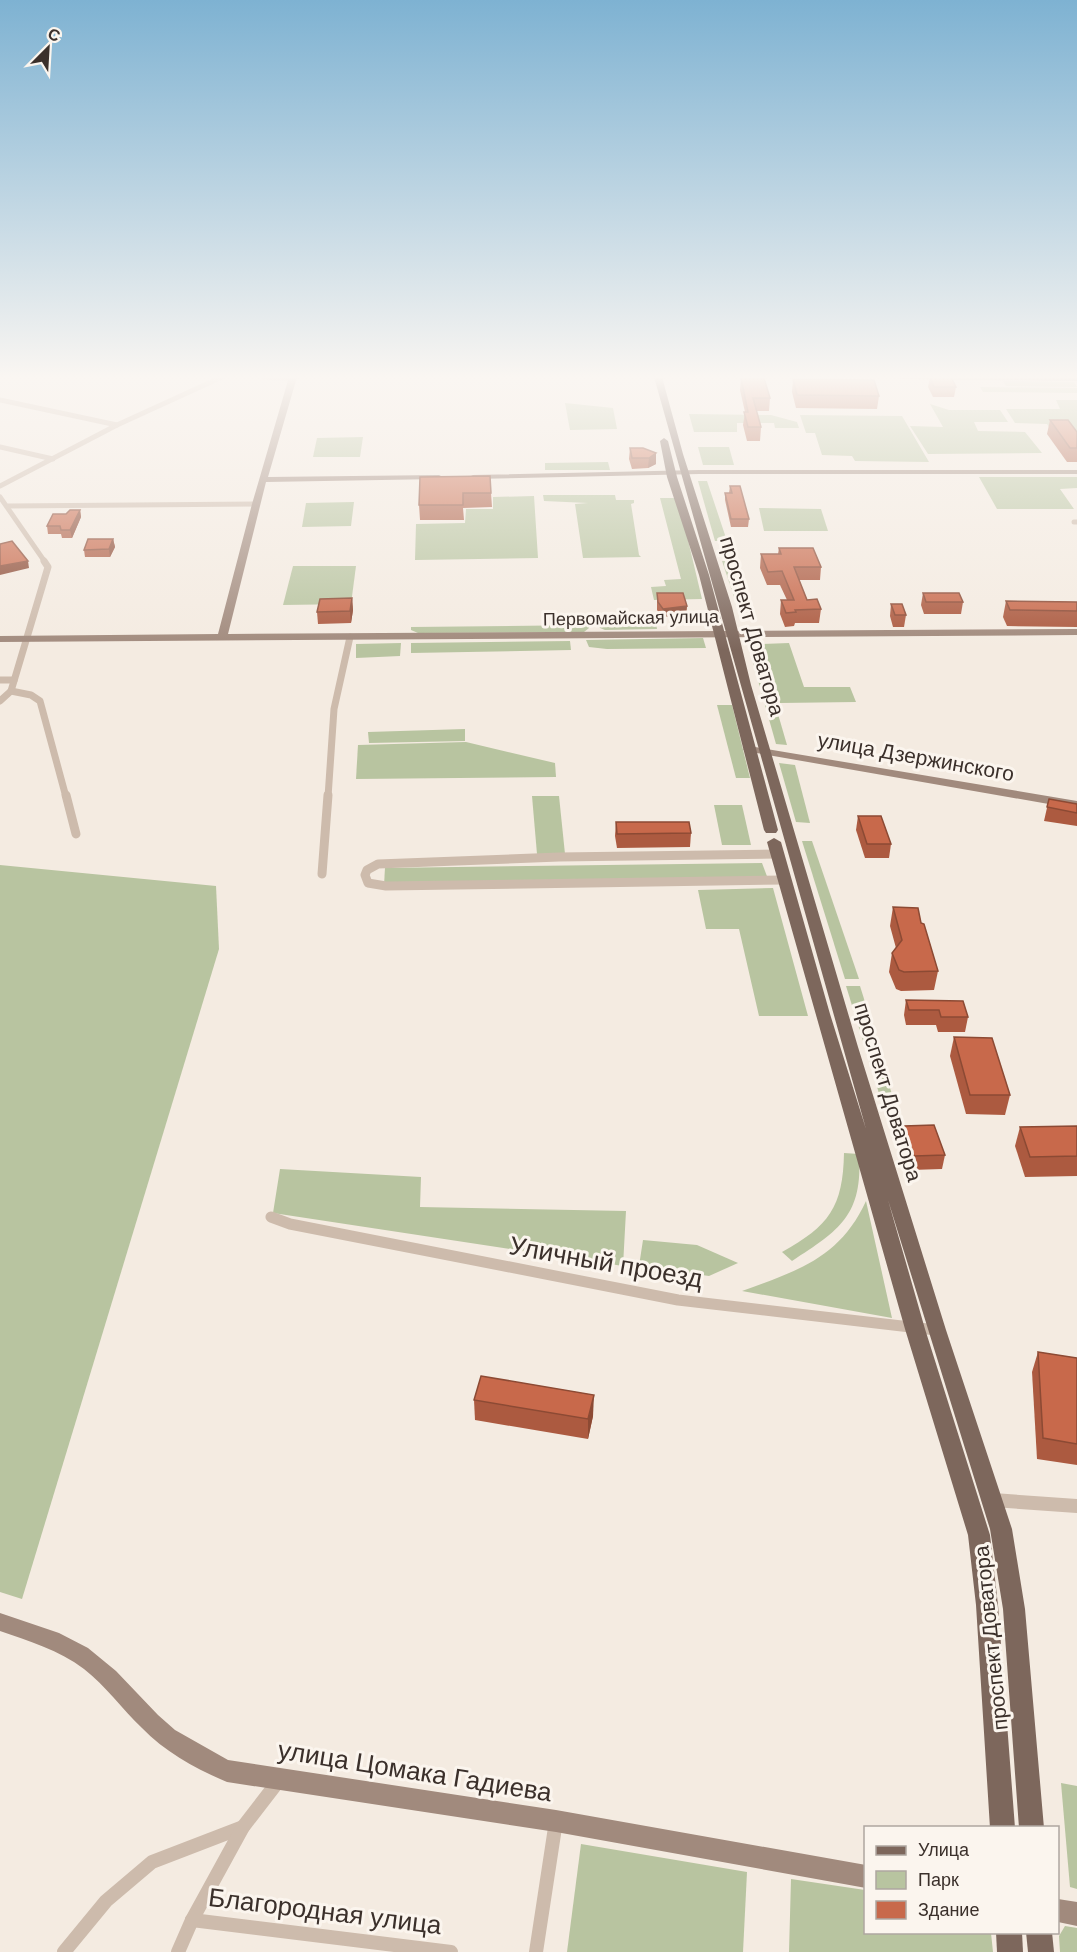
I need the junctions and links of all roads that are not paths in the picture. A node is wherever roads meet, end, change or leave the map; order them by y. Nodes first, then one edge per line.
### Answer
1 (34, 468) edge
2 (266, 468) edge
3 (670, 468) edge
4 (682, 468) edge
5 (1077, 472) edge
6 (671, 473) junction
7 (683, 473) junction
8 (453, 477) edge
9 (465, 477) edge
10 (263, 480) junction
11 (0, 486) edge
12 (0, 497) edge
13 (256, 504) junction
14 (8, 506) junction
15 (1077, 632) edge
16 (719, 633) junction
17 (734, 633) junction
18 (222, 637) junction
19 (350, 637) junction
20 (0, 639) edge
21 (28, 639) junction
22 (0, 680) edge
23 (14, 680) junction
24 (11, 691) junction
25 (0, 701) edge
26 (757, 750) junction
27 (1077, 805) edge
28 (76, 834) dead end
29 (774, 842) junction
30 (322, 874) dead end
31 (785, 880) junction
32 (271, 1217) dead end
33 (915, 1329) junction
34 (936, 1330) junction
35 (993, 1500) junction
36 (1077, 1506) edge
37 (0, 1622) edge
38 (282, 1778) junction
39 (556, 1821) junction
40 (1003, 1826) edge
41 (1032, 1826) edge
42 (243, 1827) junction
43 (864, 1877) edge
44 (1059, 1911) edge
45 (1077, 1914) edge
46 (192, 1920) junction
47 (1009, 1934) edge
48 (1040, 1934) edge
49 (64, 1952) edge
50 (178, 1952) edge
51 (451, 1952) edge
52 (536, 1952) edge
53 (1010, 1952) edge
54 (1041, 1952) edge

1 - 11 street
2 - 10 street
3 - 6 main road, проспект Доватора
4 - 7 main road, проспект Доватора
5 - 7 street
6 - 7 street
6 - 9 street
6 - 16 main road, проспект Доватора
7 - 17 main road, проспект Доватора
8 - 10 street
10 - 13 street
12 - 14 street
13 - 14 street
13 - 18 street
14 - 21 street
15 - 17 street, Первомайская улица
16 - 17 street, Первомайская улица
16 - 19 street, Первомайская улица
16 - 26 main road, проспект Доватора
17 - 26 main road, проспект Доватора
18 - 19 street, Первомайская улица
18 - 21 street, Первомайская улица
19 - 30 street
20 - 21 street, Первомайская улица
21 - 23 street
22 - 23 street
23 - 24 street
24 - 25 street
24 - 28 street
26 - 27 street, улица Дзержинского
26 - 29 main road, проспект Доватора
26 - 34 main road, проспект Доватора
29 - 31 main road, проспект Доватора
29 - 31 street
31 - 33 main road, проспект Доватора
32 - 33 street, Уличный проезд
33 - 34 street, Уличный проезд
33 - 40 main road, проспект Доватора
34 - 35 main road, проспект Доватора
35 - 36 street
35 - 41 main road, проспект Доватора
37 - 38 street, улица Цомака Гадиева
38 - 39 street, улица Цомака Гадиева
38 - 42 street
39 - 43 street, улица Цомака Гадиева
39 - 52 street
42 - 46 street
42 - 49 street
44 - 45 street
46 - 50 street
46 - 51 street, Благородная улица
47 - 53 main road
48 - 54 main road

